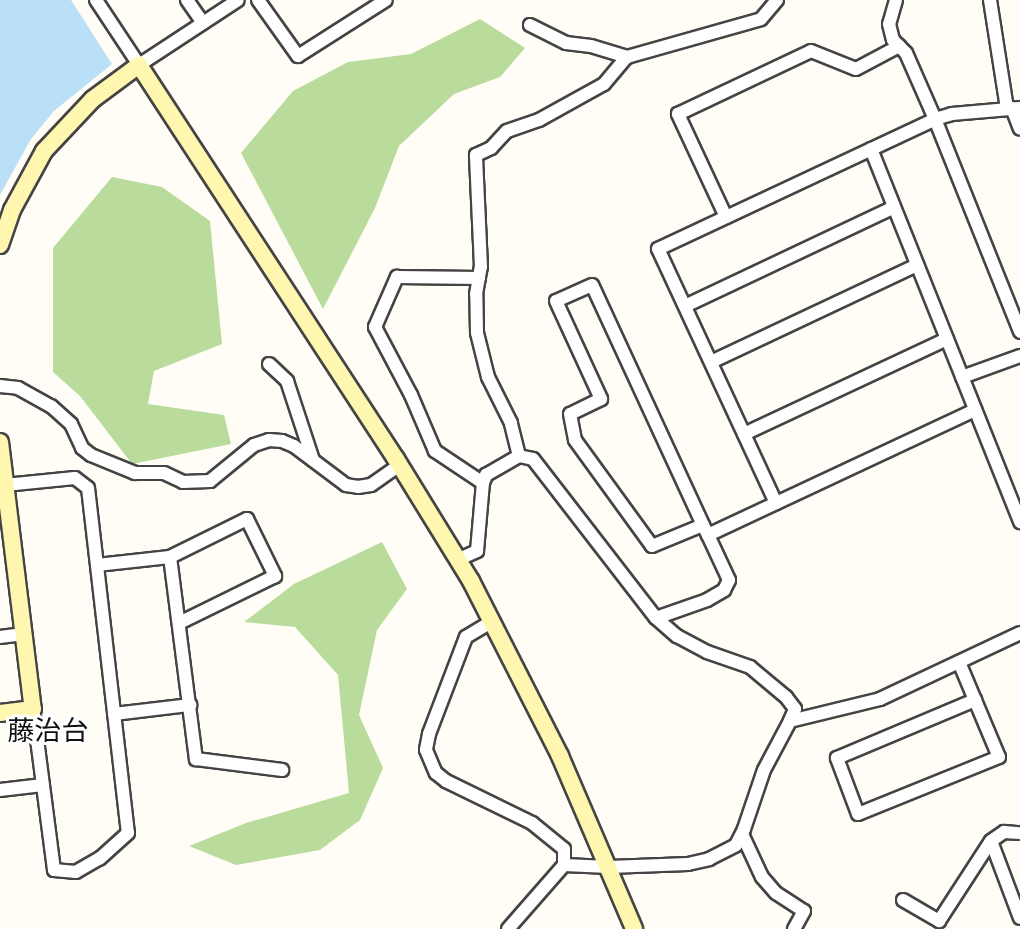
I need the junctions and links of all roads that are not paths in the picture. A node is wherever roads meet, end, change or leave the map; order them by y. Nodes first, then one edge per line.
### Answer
1 (96, 0) edge
2 (187, 0) edge
3 (238, 0) edge
4 (258, 0) edge
5 (386, 0) edge
6 (777, 0) edge
7 (896, 0) edge
8 (990, 0) edge
9 (202, 23) junction
10 (530, 25) dead end
11 (899, 46) junction
12 (627, 57) junction
13 (139, 65) junction
14 (1013, 108) edge
15 (935, 119) junction
16 (1020, 129) edge
17 (871, 149) junction
18 (894, 207) junction
19 (726, 217) junction
20 (1, 237) edge
21 (917, 265) junction
22 (479, 278) junction
23 (685, 306) junction
24 (1020, 332) edge
25 (947, 339) junction
26 (1020, 356) edge
27 (711, 362) junction
28 (269, 364) dead end
29 (962, 377) junction
30 (0, 386) edge
31 (975, 410) junction
32 (744, 434) junction
33 (0, 442) edge
34 (519, 456) junction
35 (313, 460) junction
36 (400, 465) junction
37 (483, 483) junction
38 (5, 485) junction
39 (776, 503) junction
40 (1020, 522) edge
41 (706, 530) junction
42 (170, 556) junction
43 (457, 560) junction
44 (97, 565) junction
45 (656, 618) junction
46 (491, 622) junction
47 (179, 623) junction
48 (1020, 633) edge
49 (24, 634) junction
50 (0, 637) edge
51 (959, 662) junction
52 (975, 700) junction
53 (190, 705) junction
54 (33, 709) junction
55 (0, 713) edge
56 (114, 714) junction
57 (790, 721) junction
58 (282, 770) dead end
59 (43, 785) junction
60 (0, 790) edge
61 (1020, 832) edge
62 (742, 834) junction
63 (991, 841) junction
64 (564, 865) junction
65 (609, 867) junction
66 (903, 900) dead end
67 (1019, 914) edge
68 (511, 928) edge
69 (634, 929) edge
70 (794, 929) edge

1 - 13 street
2 - 9 street
3 - 9 street
4 - 5 street
6 - 12 street
7 - 11 street
8 - 14 street
9 - 13 street
10 - 12 street
11 - 15 street
11 - 19 street
12 - 22 street
13 - 20 street
13 - 36 street
14 - 15 street
14 - 16 street
15 - 17 street
15 - 24 street
17 - 18 street
17 - 19 street
18 - 21 street
18 - 23 street
19 - 23 street
21 - 25 street
21 - 27 street
22 - 34 street
22 - 37 street
23 - 27 street
25 - 29 street
25 - 32 street
26 - 29 street
27 - 32 street
28 - 35 street
29 - 31 street
30 - 35 street
31 - 39 street
31 - 40 street
32 - 39 street
33 - 38 street
34 - 37 street
34 - 45 street
35 - 36 street
36 - 43 street
37 - 43 street
38 - 44 street
38 - 49 street
39 - 41 street
41 - 41 street
41 - 45 street
42 - 44 street
42 - 47 street
42 - 47 street
43 - 46 street
44 - 56 street
45 - 57 street
46 - 64 street
46 - 65 street
47 - 53 street
48 - 51 street
49 - 50 street
49 - 54 street
51 - 52 street
51 - 57 street
52 - 52 street
53 - 56 street
53 - 58 street
54 - 55 street
54 - 59 street
56 - 59 street
57 - 62 street
59 - 60 street
61 - 63 street
62 - 65 street
62 - 70 street
63 - 66 street
63 - 67 street
64 - 65 street
64 - 68 street
65 - 69 street

